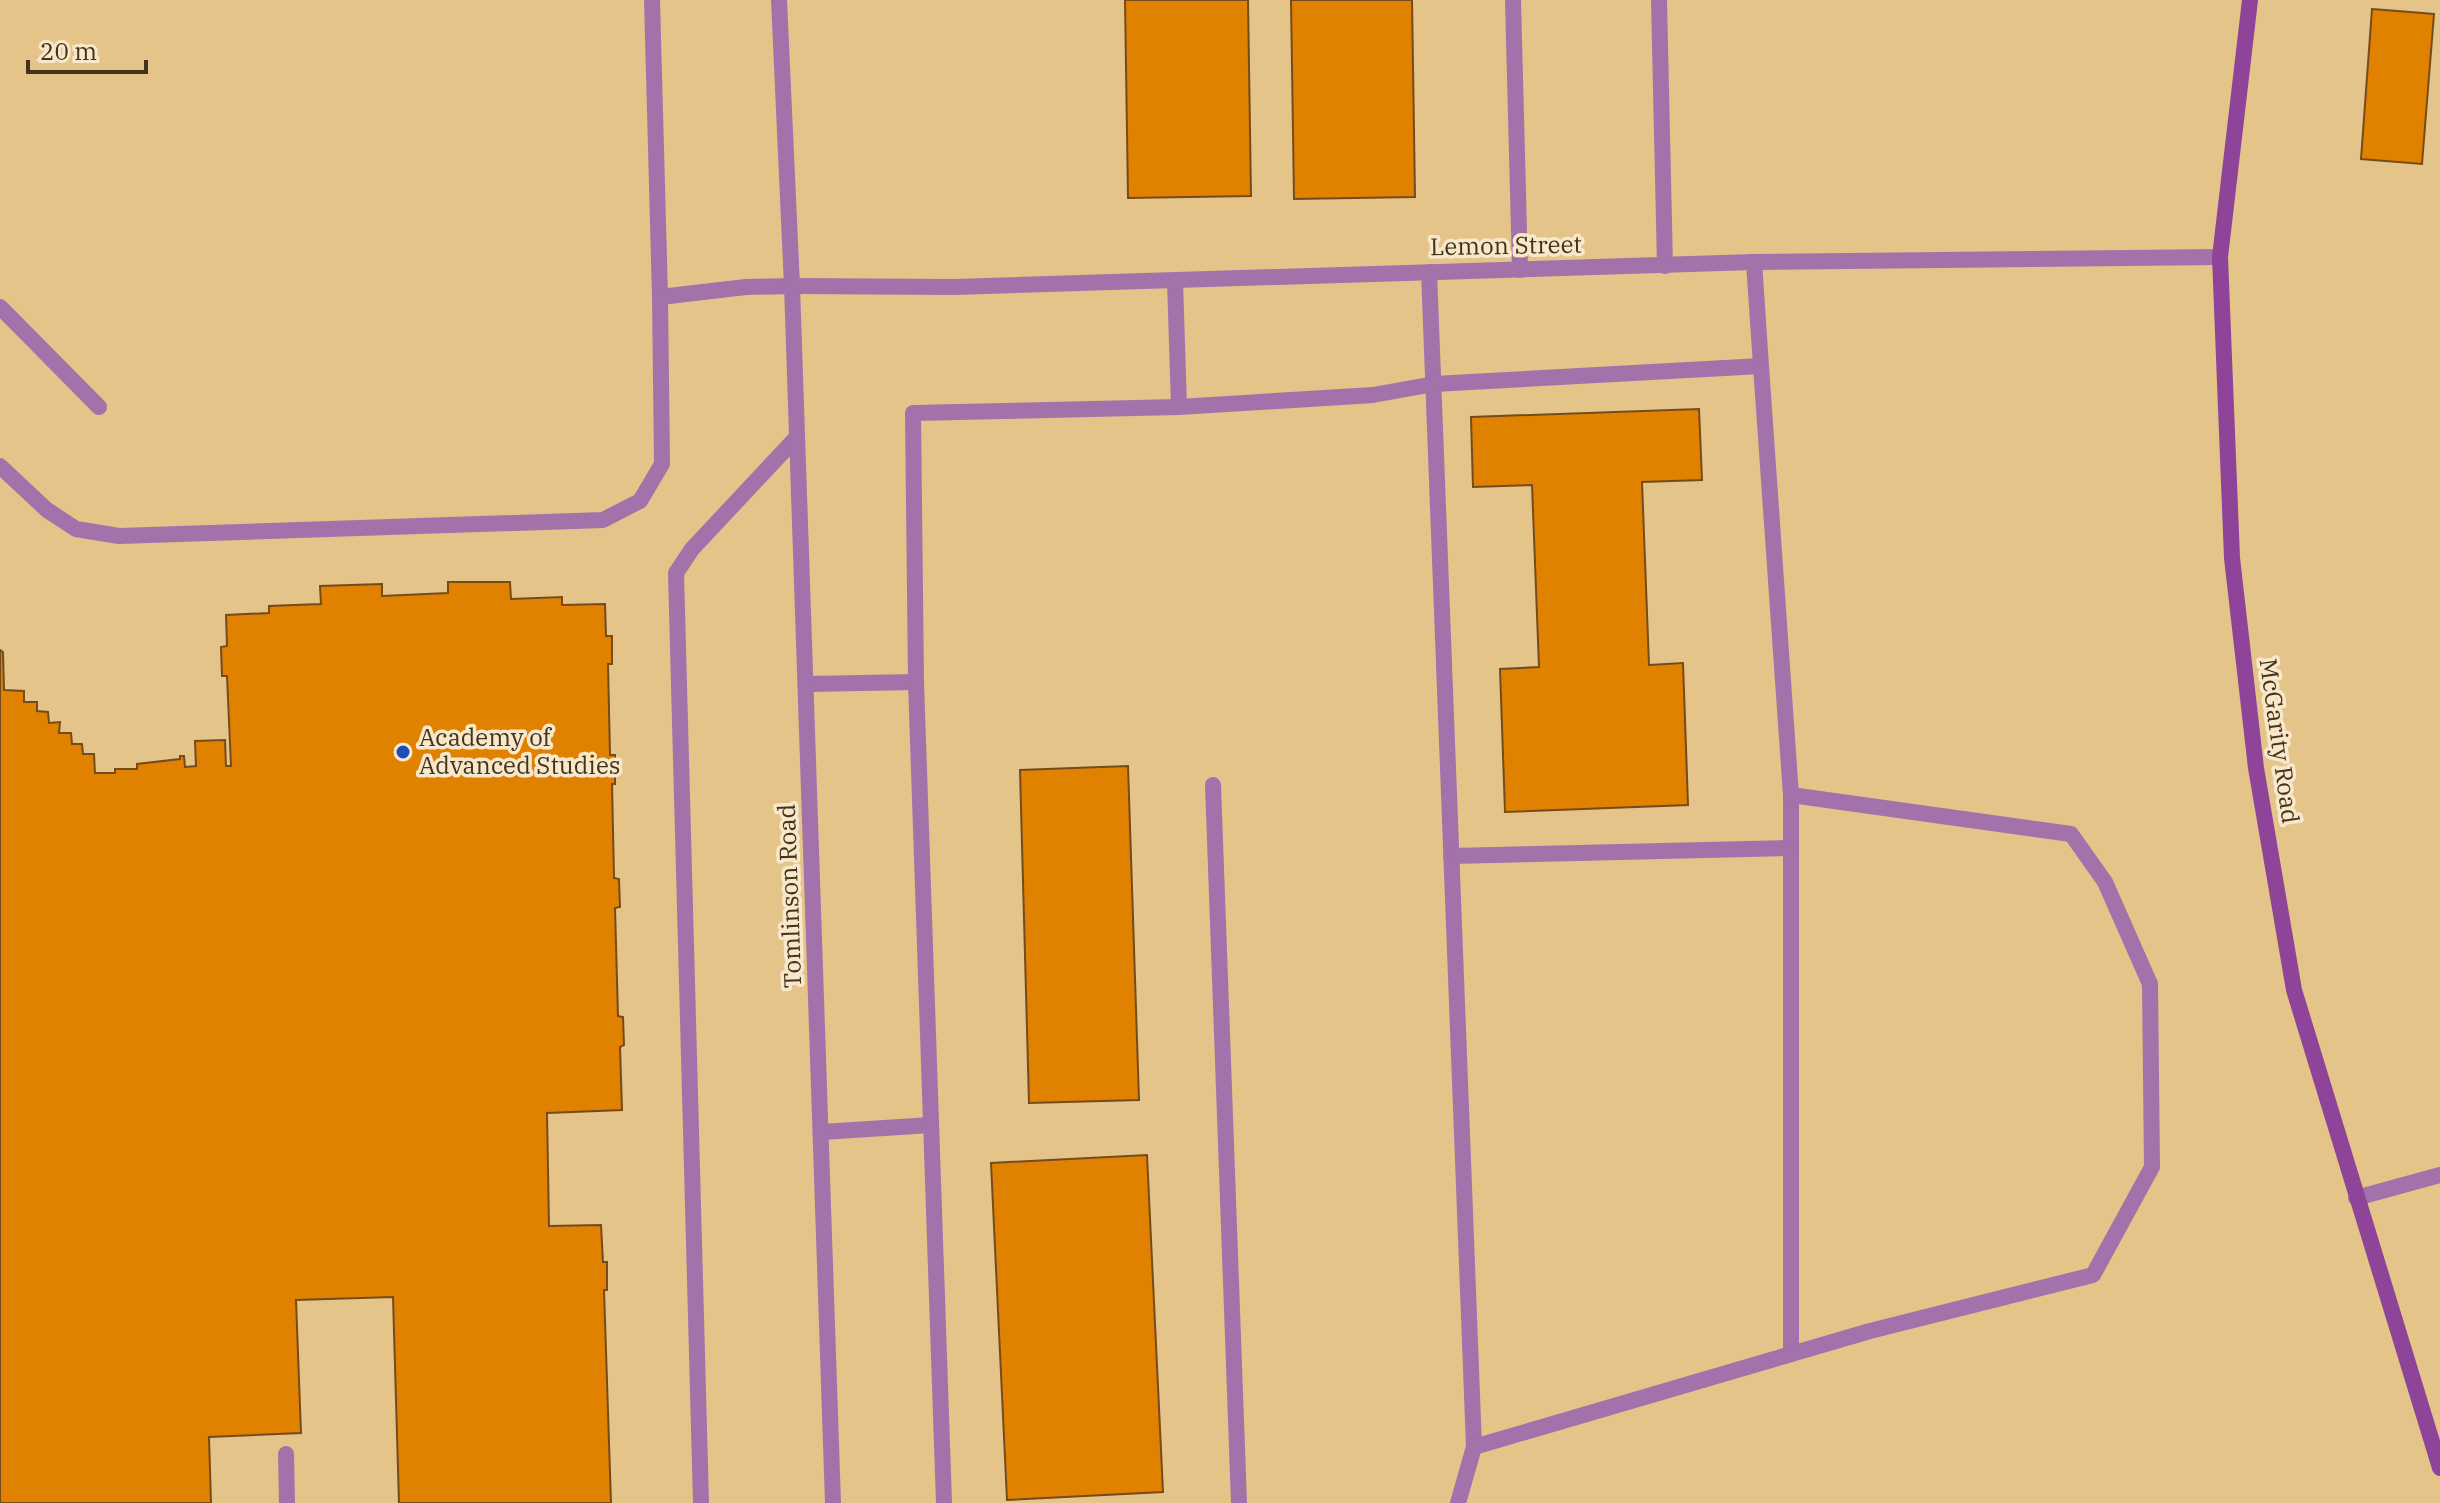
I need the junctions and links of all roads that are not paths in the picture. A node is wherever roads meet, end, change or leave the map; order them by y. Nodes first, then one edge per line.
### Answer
1 (779, 0) edge
2 (1513, 0) edge
3 (1659, 0) edge
4 (2250, 0) edge
5 (653, 8) edge
6 (2220, 257) junction
7 (1754, 262) junction
8 (1665, 266) junction
9 (1520, 270) junction
10 (1429, 272) junction
11 (1175, 281) junction
12 (792, 286) junction
13 (660, 297) junction
14 (0, 307) edge
15 (1761, 366) junction
16 (1434, 384) junction
17 (99, 407) dead end
18 (1179, 407) junction
19 (796, 438) junction
20 (0, 466) edge
21 (916, 682) junction
22 (806, 684) junction
23 (1213, 785) dead end
24 (1791, 795) junction
25 (1791, 848) junction
26 (1451, 856) junction
27 (931, 1125) junction
28 (822, 1132) junction
29 (2440, 1175) edge
30 (2356, 1198) junction
31 (1791, 1354) junction
32 (1474, 1447) junction
33 (286, 1454) dead end
34 (2440, 1468) edge
35 (287, 1503) edge
36 (701, 1503) edge
37 (833, 1503) edge
38 (944, 1503) edge
39 (1239, 1503) edge
40 (1458, 1503) edge

1 - 12 street, Tomlinson Road
2 - 9 street
3 - 8 street
4 - 6 street, McGarity Road
5 - 13 street
6 - 7 street, Lemon Street
6 - 30 street, McGarity Road
7 - 8 street, Lemon Street
7 - 15 street
8 - 9 street, Lemon Street
9 - 10 street, Lemon Street
10 - 11 street, Lemon Street
10 - 16 street
11 - 12 street, Lemon Street
11 - 18 street
12 - 13 street, Lemon Street
12 - 19 street, Tomlinson Road
13 - 20 street
14 - 17 street
15 - 16 street
15 - 24 street
16 - 18 street
16 - 26 street
18 - 21 street
19 - 22 street, Tomlinson Road
19 - 36 street
21 - 22 street
21 - 27 street
22 - 28 street, Tomlinson Road
23 - 39 street
24 - 25 street
24 - 31 street
25 - 26 street
25 - 31 street
26 - 32 street
27 - 28 street
27 - 38 street
28 - 37 street, Tomlinson Road
29 - 30 street
30 - 34 street, McGarity Road
31 - 32 street
32 - 40 street
33 - 35 street

